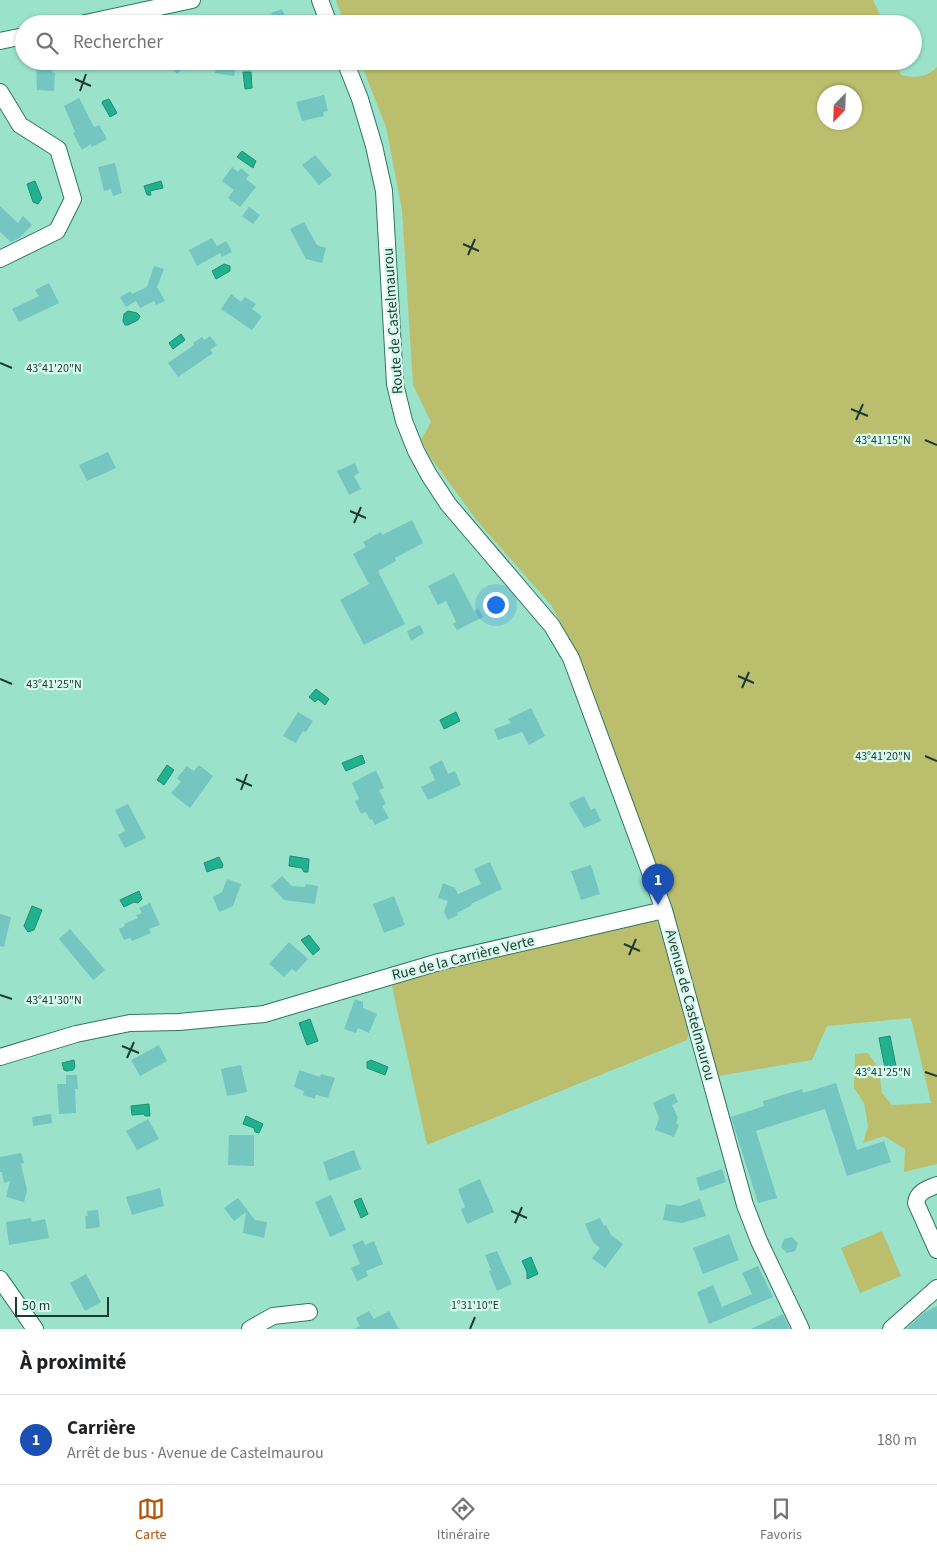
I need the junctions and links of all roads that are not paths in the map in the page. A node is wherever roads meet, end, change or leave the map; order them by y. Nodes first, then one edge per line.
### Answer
1 (192, 0) edge
2 (320, 0) edge
3 (123, 15) edge
4 (326, 15) edge
5 (15, 38) edge
6 (0, 41) edge
7 (348, 70) edge
8 (0, 92) edge
9 (0, 259) edge
10 (552, 626) joint
11 (664, 910) junction
12 (0, 1057) edge
13 (937, 1185) edge
14 (937, 1250) edge
15 (0, 1279) edge
16 (937, 1288) edge
17 (310, 1312) dead end
18 (35, 1329) edge
19 (250, 1329) edge
20 (801, 1329) edge
21 (891, 1329) edge

1 - 3 street
2 - 4 street
5 - 6 street
7 - 10 street, Route de Castelmaurou
8 - 9 street
10 - 11 street, Avenue de Castelmaurou
11 - 12 street, Rue de la Carrière Verte
11 - 20 street, Avenue de Castelmaurou
13 - 14 street
15 - 18 street
16 - 21 street
17 - 19 street

